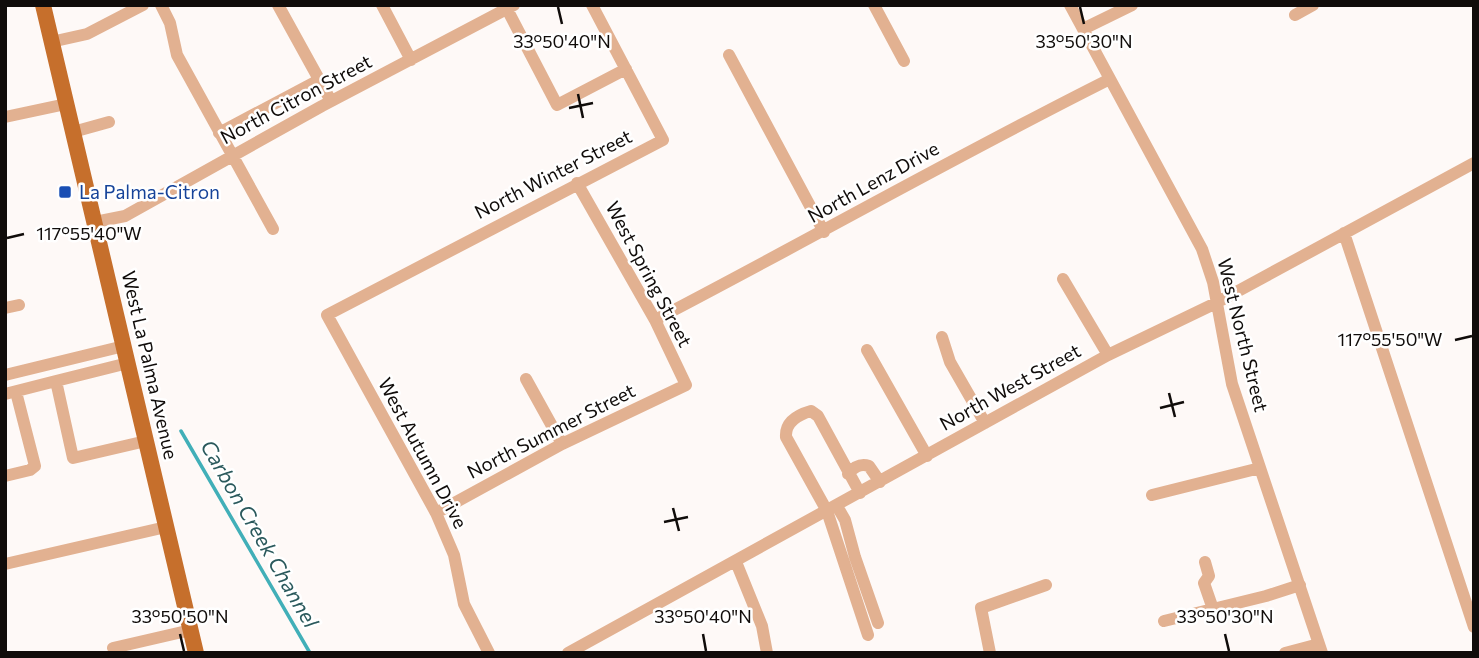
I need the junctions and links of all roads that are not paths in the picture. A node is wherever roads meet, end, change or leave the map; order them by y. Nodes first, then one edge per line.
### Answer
1 (43, 5) edge
2 (144, 5) edge
3 (161, 5) edge
4 (278, 5) edge
5 (382, 5) edge
6 (593, 5) edge
7 (874, 5) edge
8 (1070, 5) edge
9 (1132, 5) edge
10 (1313, 5) edge
11 (510, 7) edge
12 (1296, 15) dead end
13 (1083, 29) junction
14 (51, 42) junction
15 (729, 54) dead end
16 (411, 60) junction
17 (904, 61) dead end
18 (626, 69) junction
19 (1110, 79) junction
20 (319, 80) junction
21 (331, 101) junction
22 (66, 104) junction
23 (5, 117) edge
24 (109, 122) dead end
25 (73, 132) junction
26 (219, 133) junction
27 (232, 155) junction
28 (1474, 163) edge
29 (577, 183) junction
30 (95, 222) junction
31 (273, 229) dead end
32 (824, 232) junction
33 (1344, 233) junction
34 (1063, 279) dead end
35 (1216, 303) junction
36 (19, 305) dead end
37 (5, 308) edge
38 (327, 315) joint
39 (655, 320) junction
40 (942, 337) dead end
41 (124, 346) junction
42 (867, 350) dead end
43 (1108, 355) junction
44 (128, 363) junction
45 (5, 375) edge
46 (526, 379) dead end
47 (56, 381) junction
48 (686, 385) joint
49 (11, 393) edge
50 (985, 423) junction
51 (146, 441) junction
52 (562, 444) junction
53 (927, 456) junction
54 (1261, 468) junction
55 (848, 474) junction
56 (5, 476) edge
57 (880, 482) junction
58 (860, 493) junction
59 (1152, 495) dead end
60 (832, 508) junction
61 (436, 513) junction
62 (166, 527) junction
63 (736, 562) junction
64 (1205, 562) dead end
65 (5, 564) edge
66 (1046, 585) dead end
67 (1300, 585) junction
68 (1213, 609) junction
69 (1164, 621) dead end
70 (878, 623) dead end
71 (1474, 627) edge
72 (191, 630) junction
73 (868, 635) dead end
74 (113, 648) dead end
75 (1321, 649) edge
76 (575, 651) edge
77 (196, 653) edge
78 (489, 653) edge
79 (767, 653) edge
80 (990, 653) edge
81 (1286, 653) edge

1 - 14 main road, West La Palma Avenue
2 - 14 street
3 - 26 street
4 - 20 street
5 - 16 street
6 - 18 street, North Winter Street
7 - 17 street
8 - 13 street, West North Street
9 - 13 street
10 - 12 street
11 - 16 street, North Citron Street
11 - 18 street
13 - 19 street, West North Street
14 - 22 main road, West La Palma Avenue
15 - 32 street
16 - 21 street, North Citron Street
18 - 29 street, North Winter Street
19 - 32 street, North Lenz Drive
19 - 35 street, West North Street
20 - 21 street
20 - 26 street
21 - 27 street, North Citron Street
22 - 23 street
22 - 25 main road, West La Palma Avenue
24 - 25 street
25 - 30 main road, West La Palma Avenue
26 - 27 street
27 - 30 street, North Citron Street
27 - 31 street
28 - 33 street, North West Street
29 - 38 street, North Winter Street
29 - 39 street, West Spring Street
30 - 41 main road, West La Palma Avenue
32 - 39 street, North Lenz Drive
33 - 35 street, North West Street
33 - 71 street
34 - 43 street
35 - 43 street, North West Street
35 - 54 street, West North Street
36 - 37 street
38 - 61 street, West Autumn Drive
39 - 48 street, West Spring Street
40 - 50 street
41 - 44 main road, West La Palma Avenue
41 - 45 street
42 - 53 street
43 - 50 street, North West Street
44 - 47 street
44 - 51 main road, West La Palma Avenue
46 - 52 street
47 - 49 street
47 - 51 street
48 - 52 street, North Summer Street
49 - 56 street
50 - 53 street, North West Street
51 - 62 main road, West La Palma Avenue
52 - 61 street, North Summer Street
53 - 57 street, North West Street
54 - 59 street
54 - 67 street, West North Street
55 - 57 street
55 - 58 street
55 - 60 street
57 - 58 street, North West Street
58 - 60 street, North West Street
60 - 63 street, North West Street
60 - 70 street
60 - 73 street
61 - 78 street, West Autumn Drive
62 - 65 street
62 - 72 main road, West La Palma Avenue
63 - 76 street, North West Street
63 - 79 street
64 - 68 street
66 - 80 street
67 - 68 street
67 - 75 street, West North Street
68 - 69 street
72 - 74 street
72 - 77 main road, West La Palma Avenue
75 - 81 street

